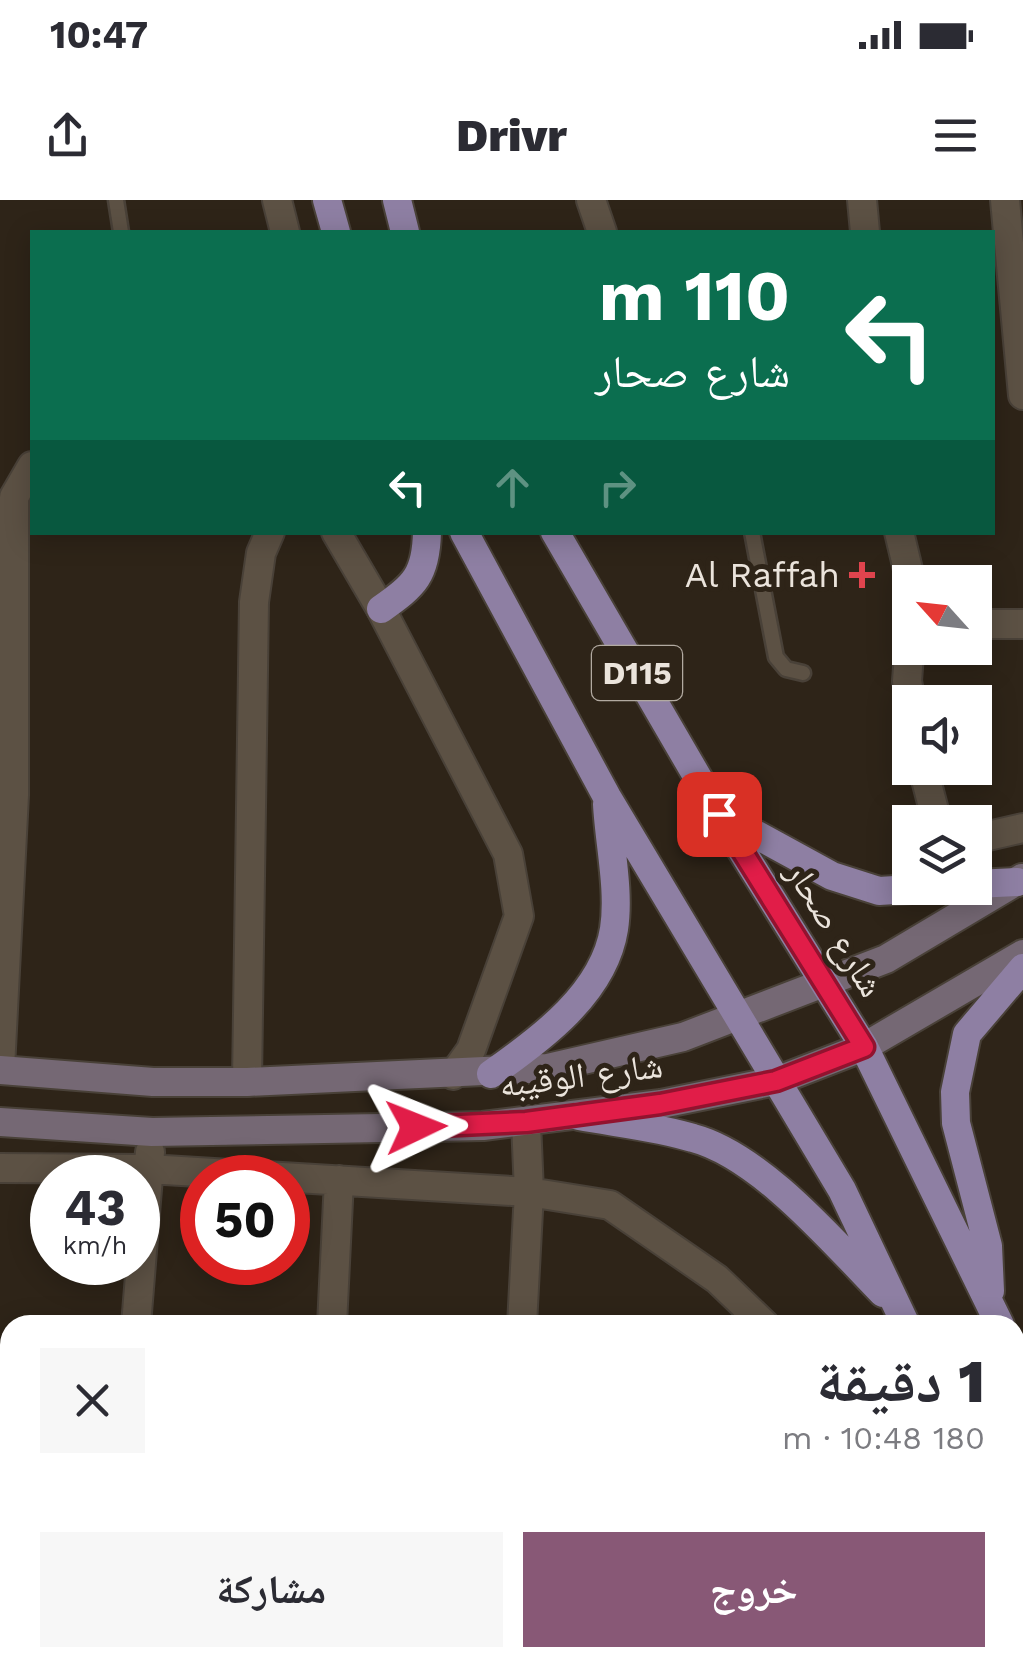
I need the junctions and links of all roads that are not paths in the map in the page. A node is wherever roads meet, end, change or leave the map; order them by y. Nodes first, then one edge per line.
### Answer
1 (116, 200) edge
2 (277, 200) edge
3 (327, 200) edge
4 (397, 200) edge
5 (591, 200) edge
6 (862, 200) edge
7 (1004, 200) edge
8 (121, 230) edge
9 (284, 230) edge
10 (335, 230) edge
11 (404, 230) edge
12 (601, 230) edge
13 (865, 230) edge
14 (1023, 395) edge
15 (30, 468) edge
16 (7, 492) edge
17 (269, 535) edge
18 (338, 535) edge
19 (428, 535) edge
20 (466, 535) edge
21 (558, 535) edge
22 (753, 535) edge
23 (901, 535) edge
24 (907, 565) edge
25 (382, 609) junction
26 (992, 624) edge
27 (1023, 624) edge
28 (803, 673) dead end
29 (7, 796) edge
30 (607, 798) junction
31 (719, 814) junction
32 (1023, 828) edge
33 (992, 834) edge
34 (1020, 880) edge
35 (992, 882) edge
36 (892, 890) edge
37 (1023, 954) edge
38 (1023, 968) edge
39 (824, 984) junction
40 (738, 1017) junction
41 (864, 1047) junction
42 (0, 1069) edge
43 (491, 1074) junction
44 (453, 1075) junction
45 (776, 1081) junction
46 (247, 1082) junction
47 (580, 1116) junction
48 (0, 1122) edge
49 (526, 1122) junction
50 (152, 1132) junction
51 (150, 1155) edge
52 (0, 1168) edge
53 (30, 1168) edge
54 (160, 1170) edge
55 (339, 1180) junction
56 (528, 1192) junction
57 (139, 1285) edge
58 (995, 1314) edge
59 (137, 1315) edge
60 (332, 1315) edge
61 (522, 1315) edge
62 (754, 1315) edge
63 (900, 1315) edge
64 (901, 1315) edge

1 - 8 lane
2 - 9 street
3 - 10 main road
4 - 11 main road
5 - 12 street
6 - 13 street
7 - 14 street
15 - 16 street
16 - 29 street
17 - 46 street
18 - 25 street
19 - 25 main road
20 - 30 main road, D115
21 - 31 main road, شارع صحار / D115
22 - 28 lane
23 - 24 street
25 - 44 street
26 - 27 street
29 - 42 street
30 - 40 main road, D115
30 - 43 main road
31 - 36 main road
31 - 39 main road, شارع صحار / D115
32 - 33 street
34 - 35 main road
34 - 39 main road, شارع الوقيبه
37 - 41 main road, شارع الوقيبه
38 - 58 main road
39 - 40 main road, شارع الوقيبه
39 - 41 main road, شارع صحار / D115
40 - 43 main road, شارع الوقيبه
40 - 45 main road, D115
41 - 45 main road, شارع الوقيبه
41 - 58 main road, شارع صحار / D115
42 - 46 main road, شارع الوقيبه
43 - 44 main road, شارع الوقيبه
44 - 46 main road, شارع الوقيبه
45 - 47 main road, شارع الوقيبه
45 - 64 main road, D115
47 - 49 main road, شارع الوقيبه
47 - 63 main road
48 - 50 main road, شارع الوقيبه
49 - 50 main road, شارع الوقيبه
49 - 56 street
50 - 51 street
52 - 53 street
54 - 55 street
55 - 56 street
55 - 60 street
56 - 61 street
56 - 62 street
57 - 59 street

